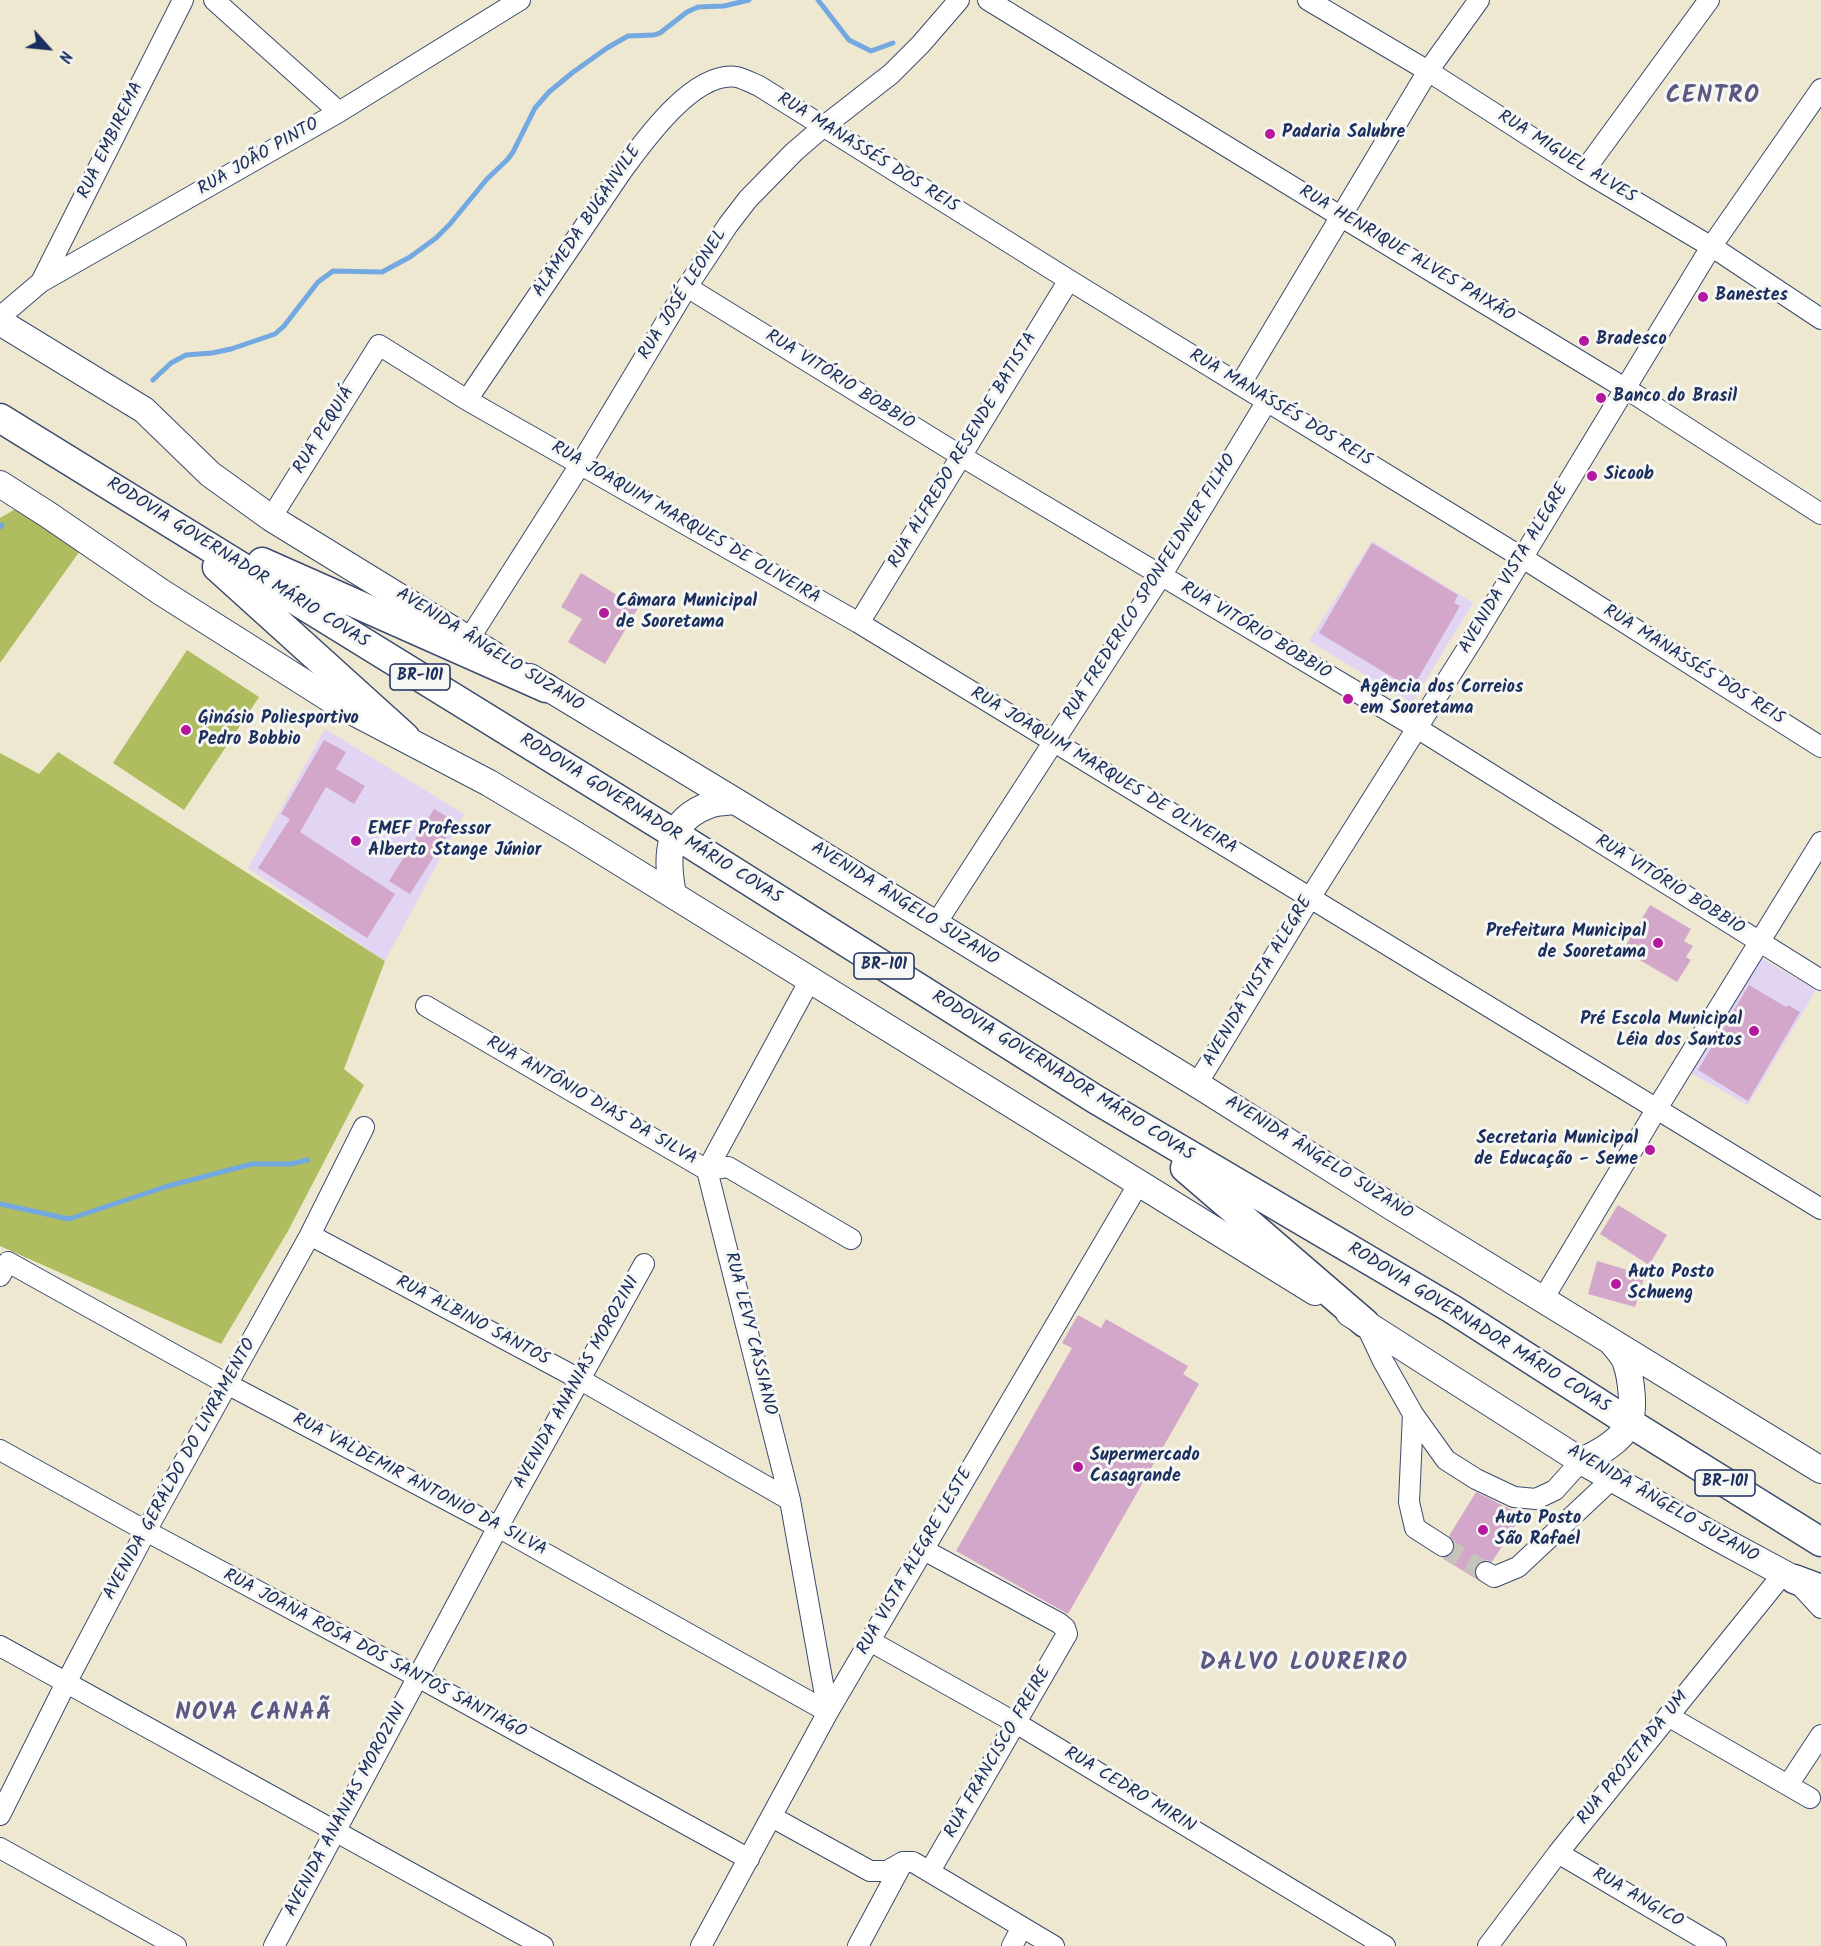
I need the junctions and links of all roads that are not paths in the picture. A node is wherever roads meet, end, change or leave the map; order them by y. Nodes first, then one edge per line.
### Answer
1 (183, 0) edge
2 (214, 0) edge
3 (520, 0) edge
4 (959, 0) edge
5 (988, 0) edge
6 (1308, 0) edge
7 (1479, 0) edge
8 (1709, 0) edge
9 (1428, 71) junction
10 (737, 77) joint
11 (1821, 89) edge
12 (339, 112) junction
13 (823, 127) junction
14 (1584, 171) junction
15 (1340, 216) junction
16 (1711, 247) junction
17 (1069, 279) junction
18 (41, 282) junction
19 (687, 287) junction
20 (0, 317) edge
21 (1821, 319) edge
22 (0, 322) edge
23 (379, 345) joint
24 (1240, 385) junction
25 (1624, 388) junction
26 (467, 400) junction
27 (1267, 401) junction
28 (0, 418) edge
29 (961, 456) junction
30 (580, 465) junction
31 (0, 484) edge
32 (1821, 514) edge
33 (271, 518) junction
34 (167, 521) junction
35 (1522, 558) junction
36 (1161, 576) junction
37 (859, 623) junction
38 (469, 639) junction
39 (546, 688) junction
40 (1417, 728) junction
41 (405, 737) junction
42 (1055, 742) junction
43 (1821, 747) edge
44 (735, 801) junction
45 (673, 833) junction
46 (1821, 842) edge
47 (673, 894) junction
48 (1310, 898) junction
49 (935, 925) junction
50 (1759, 942) junction
51 (810, 980) junction
52 (1821, 980) edge
53 (426, 1006) dead end
54 (1197, 1084) junction
55 (1095, 1099) junction
56 (1656, 1110) junction
57 (364, 1127) dead end
58 (707, 1170) junction
59 (1139, 1183) junction
60 (1821, 1209) edge
61 (310, 1235) junction
62 (851, 1239) dead end
63 (644, 1264) dead end
64 (4, 1269) edge
65 (1543, 1299) junction
66 (1365, 1323) junction
67 (1613, 1343) junction
68 (581, 1380) junction
69 (227, 1384) junction
70 (1413, 1414) junction
71 (1630, 1423) junction
72 (0, 1450) edge
73 (1581, 1461) junction
74 (1821, 1470) edge
75 (1612, 1479) junction
76 (790, 1500) junction
77 (498, 1527) junction
78 (146, 1532) junction
79 (1821, 1542) edge
80 (1443, 1546) tunnel mouth
81 (924, 1550) junction
82 (1486, 1572) tunnel mouth
83 (1788, 1576) junction
84 (1821, 1589) edge
85 (1821, 1608) edge
86 (870, 1641) junction
87 (0, 1646) edge
88 (418, 1677) junction
89 (66, 1683) junction
90 (828, 1713) junction
91 (1668, 1716) junction
92 (1016, 1723) junction
93 (1821, 1734) edge
94 (1788, 1785) junction
95 (1810, 1798) dead end
96 (0, 1815) edge
97 (772, 1817) junction
98 (336, 1832) junction
99 (0, 1848) edge
100 (1558, 1853) junction
101 (749, 1859) junction
102 (903, 1862) junction
103 (930, 1871) junction
104 (1022, 1927) junction
105 (176, 1946) edge
106 (274, 1946) edge
107 (543, 1946) edge
108 (701, 1946) edge
109 (858, 1946) edge
110 (1012, 1946) edge
111 (1054, 1946) edge
112 (1385, 1946) edge
113 (1488, 1946) edge
114 (1716, 1946) edge

1 - 18 street, RUA EMBIREMA
2 - 12 street
3 - 12 street, RUA JOÃO PINTO
4 - 13 street, RUA JOSÉ LEONEL
5 - 15 street, RUA HENRIQUE ALVES PAIXÃO
6 - 9 street, RUA MIGUEL ALVES
7 - 9 street
8 - 14 street
9 - 14 street, RUA MIGUEL ALVES
9 - 15 street
10 - 13 street, RUA MANASSÉS DOS REIS
10 - 26 street, ALAMEDA BUGANVILE
11 - 16 street, AVENIDA VISTA ALEGRE
12 - 18 street, RUA JOÃO PINTO
13 - 17 street, RUA MANASSÉS DOS REIS
13 - 19 street, RUA JOSÉ LEONEL
14 - 16 street, RUA MIGUEL ALVES
15 - 24 street
15 - 25 street, RUA HENRIQUE ALVES PAIXÃO
16 - 21 street, RUA MIGUEL ALVES
16 - 25 street, AVENIDA VISTA ALEGRE
17 - 24 street, RUA MANASSÉS DOS REIS
17 - 29 street, RUA ALFREDO RESENDE BATISTA
18 - 20 street, RUA JOÃO PINTO
19 - 29 street, RUA VITÓRIO BOBBIO
19 - 30 street, RUA JOSÉ LEONEL
22 - 33 main road, AVENIDA ÂNGELO SUZANO
23 - 26 street, RUA JOAQUIM MARQUES DE OLIVEIRA
23 - 33 street, RUA PEQUIÁ
24 - 27 street, RUA MANASSÉS DOS REIS
25 - 32 street, RUA HENRIQUE ALVES PAIXÃO
25 - 35 street, AVENIDA VISTA ALEGRE
26 - 30 street, RUA JOAQUIM MARQUES DE OLIVEIRA
27 - 35 street, RUA MANASSÉS DOS REIS
27 - 36 street, RUA FREDERICO SPONFELDNER FILHO
28 - 34 highway, RODOVIA GOVERNADOR MÁRIO COVAS / BR-101
29 - 36 street, RUA VITÓRIO BOBBIO
29 - 37 street, RUA ALFREDO RESENDE BATISTA
30 - 37 street, RUA JOAQUIM MARQUES DE OLIVEIRA
30 - 38 street, RUA JOSÉ LEONEL
31 - 41 main road, AVENIDA ÂNGELO SUZANO
33 - 38 main road, AVENIDA ÂNGELO SUZANO
34 - 39 highway
34 - 41 highway
34 - 45 highway, RODOVIA GOVERNADOR MÁRIO COVAS / BR-101
35 - 40 street, AVENIDA VISTA ALEGRE
35 - 43 street, RUA MANASSÉS DOS REIS
36 - 40 street, RUA VITÓRIO BOBBIO
36 - 42 street, RUA FREDERICO SPONFELDNER FILHO
37 - 42 street, RUA JOAQUIM MARQUES DE OLIVEIRA
38 - 39 main road, AVENIDA ÂNGELO SUZANO
39 - 44 main road, AVENIDA ÂNGELO SUZANO
40 - 48 street, AVENIDA VISTA ALEGRE
40 - 50 street, RUA VITÓRIO BOBBIO
41 - 47 main road, AVENIDA ÂNGELO SUZANO
42 - 48 street, RUA JOAQUIM MARQUES DE OLIVEIRA
42 - 49 street, RUA FREDERICO SPONFELDNER FILHO
44 - 45 main road
44 - 49 main road, AVENIDA ÂNGELO SUZANO
45 - 47 main road
45 - 55 highway, RODOVIA GOVERNADOR MÁRIO COVAS / BR-101
46 - 50 street
47 - 51 main road, AVENIDA ÂNGELO SUZANO
48 - 54 street, AVENIDA VISTA ALEGRE
48 - 56 street, RUA JOAQUIM MARQUES DE OLIVEIRA
49 - 54 main road, AVENIDA ÂNGELO SUZANO
50 - 52 street, RUA VITÓRIO BOBBIO
50 - 56 street
51 - 58 street
51 - 59 main road, AVENIDA ÂNGELO SUZANO
53 - 58 street, RUA ANTÔNIO DIAS DA SILVA
54 - 65 main road, AVENIDA ÂNGELO SUZANO
55 - 66 highway
55 - 71 highway, RODOVIA GOVERNADOR MÁRIO COVAS / BR-101
56 - 60 street, RUA JOAQUIM MARQUES DE OLIVEIRA
56 - 65 street
57 - 61 street, AVENIDA GERALDO DO LIVRAMENTO
58 - 62 street, RUA ANTÔNIO DIAS DA SILVA
58 - 76 street, RUA LEVY CASSIANO
59 - 66 main road, AVENIDA ÂNGELO SUZANO
59 - 81 street, RUA VISTA ALEGRE LESTE
61 - 68 street, RUA ALBINO SANTOS
61 - 69 street, AVENIDA GERALDO DO LIVRAMENTO
63 - 68 street, AVENIDA ANANIAS MOROZINI
64 - 69 street, RUA VALDEMIR ANTONIO DA SILVA
65 - 67 main road, AVENIDA ÂNGELO SUZANO
66 - 70 street
66 - 73 main road, AVENIDA ÂNGELO SUZANO
67 - 71 main road
67 - 74 main road, AVENIDA ÂNGELO SUZANO
68 - 76 street, RUA ALBINO SANTOS
68 - 77 street, AVENIDA ANANIAS MOROZINI
69 - 77 street, RUA VALDEMIR ANTONIO DA SILVA
69 - 78 street, AVENIDA GERALDO DO LIVRAMENTO
70 - 73 street
70 - 80 street
71 - 73 main road
71 - 79 highway, RODOVIA GOVERNADOR MÁRIO COVAS / BR-101
72 - 78 street, RUA JOANA ROSA DOS SANTOS SANTIAGO
73 - 75 main road, AVENIDA ÂNGELO SUZANO
75 - 82 street
75 - 83 main road, AVENIDA ÂNGELO SUZANO
76 - 90 street, RUA LEVY CASSIANO
77 - 88 street, AVENIDA ANANIAS MOROZINI
77 - 90 street, RUA VALDEMIR ANTONIO DA SILVA
78 - 88 street, RUA JOANA ROSA DOS SANTOS SANTIAGO
78 - 89 street, AVENIDA GERALDO DO LIVRAMENTO
81 - 86 street, RUA VISTA ALEGRE LESTE
81 - 92 street, RUA FRANCISCO FREIRE
83 - 84 highway
83 - 85 street
83 - 91 street, RUA PROJETADA UM
86 - 90 street, RUA VISTA ALEGRE LESTE
86 - 92 street, RUA CEDRO MIRIN
87 - 89 street
88 - 98 street, AVENIDA ANANIAS MOROZINI
88 - 101 street, RUA JOANA ROSA DOS SANTOS SANTIAGO
89 - 96 street, AVENIDA GERALDO DO LIVRAMENTO
89 - 98 street
90 - 97 street, RUA VISTA ALEGRE LESTE
91 - 94 street
91 - 100 street, RUA PROJETADA UM
92 - 103 street, RUA FRANCISCO FREIRE
92 - 112 street, RUA CEDRO MIRIN
93 - 94 street
94 - 95 street
97 - 101 street, RUA VISTA ALEGRE LESTE
97 - 102 street
98 - 106 street, AVENIDA ANANIAS MOROZINI
98 - 107 street
99 - 105 street
100 - 113 street, RUA PROJETADA UM
100 - 114 street, RUA ANGICO
101 - 108 street, RUA VISTA ALEGRE LESTE
102 - 103 street
102 - 109 street
103 - 104 street
104 - 110 street
104 - 111 street

